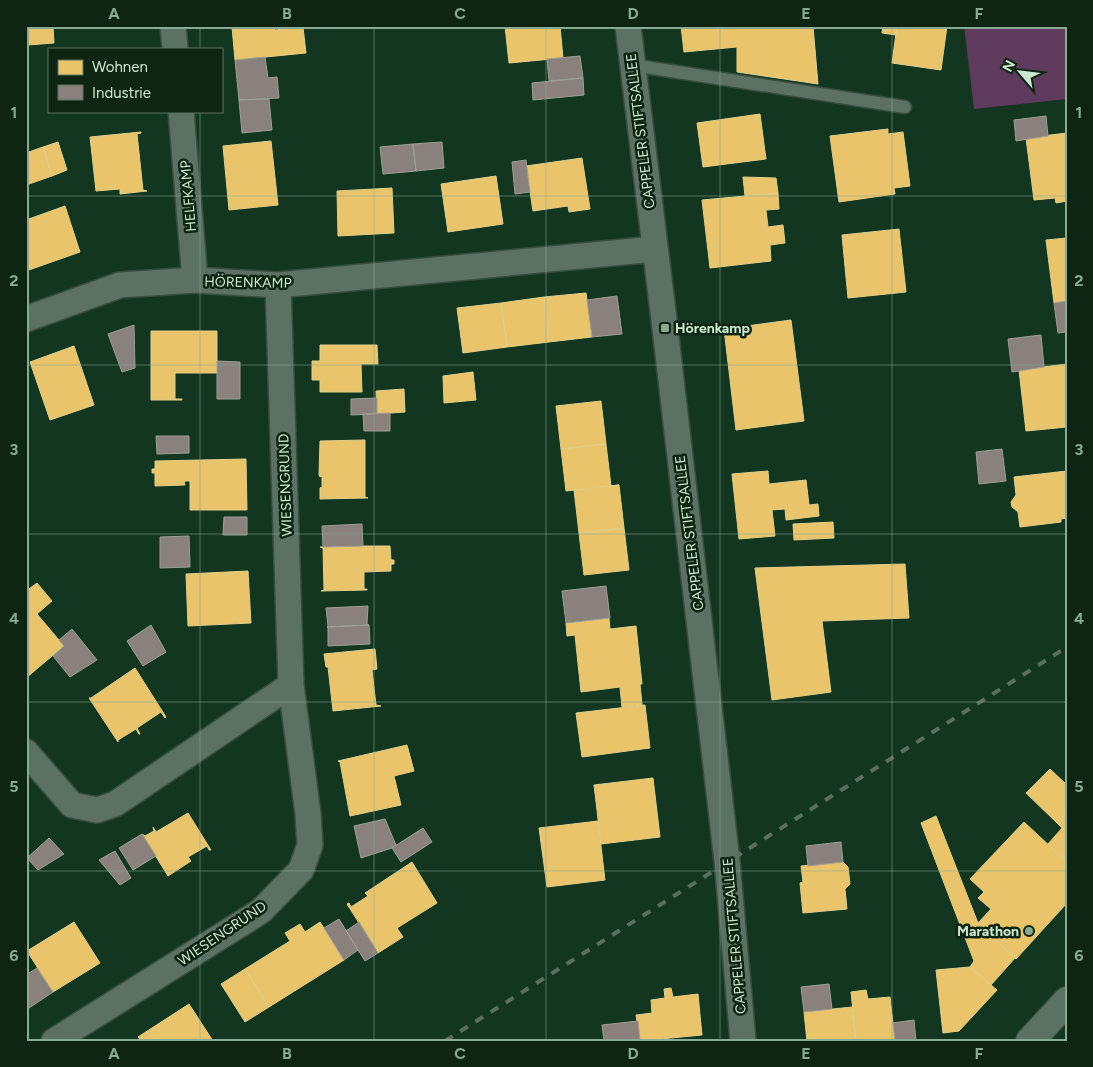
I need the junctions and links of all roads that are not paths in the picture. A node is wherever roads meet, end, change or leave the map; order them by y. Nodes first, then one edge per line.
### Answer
1 (173, 26) edge
2 (628, 26) edge
3 (175, 48) edge
4 (632, 65) junction
5 (905, 107) dead end
6 (181, 112) edge
7 (655, 249) junction
8 (195, 280) junction
9 (278, 285) junction
10 (26, 319) edge
11 (291, 685) junction
12 (26, 752) edge
13 (1067, 1001) edge
14 (54, 1041) edge
15 (743, 1041) edge
16 (1030, 1041) edge

1 - 3 street
2 - 4 street, CAPPELER STIFTSALLEE
4 - 5 lane
4 - 7 street, CAPPELER STIFTSALLEE
6 - 8 street, HELFKAMP
7 - 9 street, HÖRENKAMP
7 - 15 street, CAPPELER STIFTSALLEE
8 - 9 street, HÖRENKAMP
8 - 10 street, HÖRENKAMP
9 - 11 street, WIESENGRUND
11 - 12 street
11 - 14 street, WIESENGRUND
13 - 16 main road

